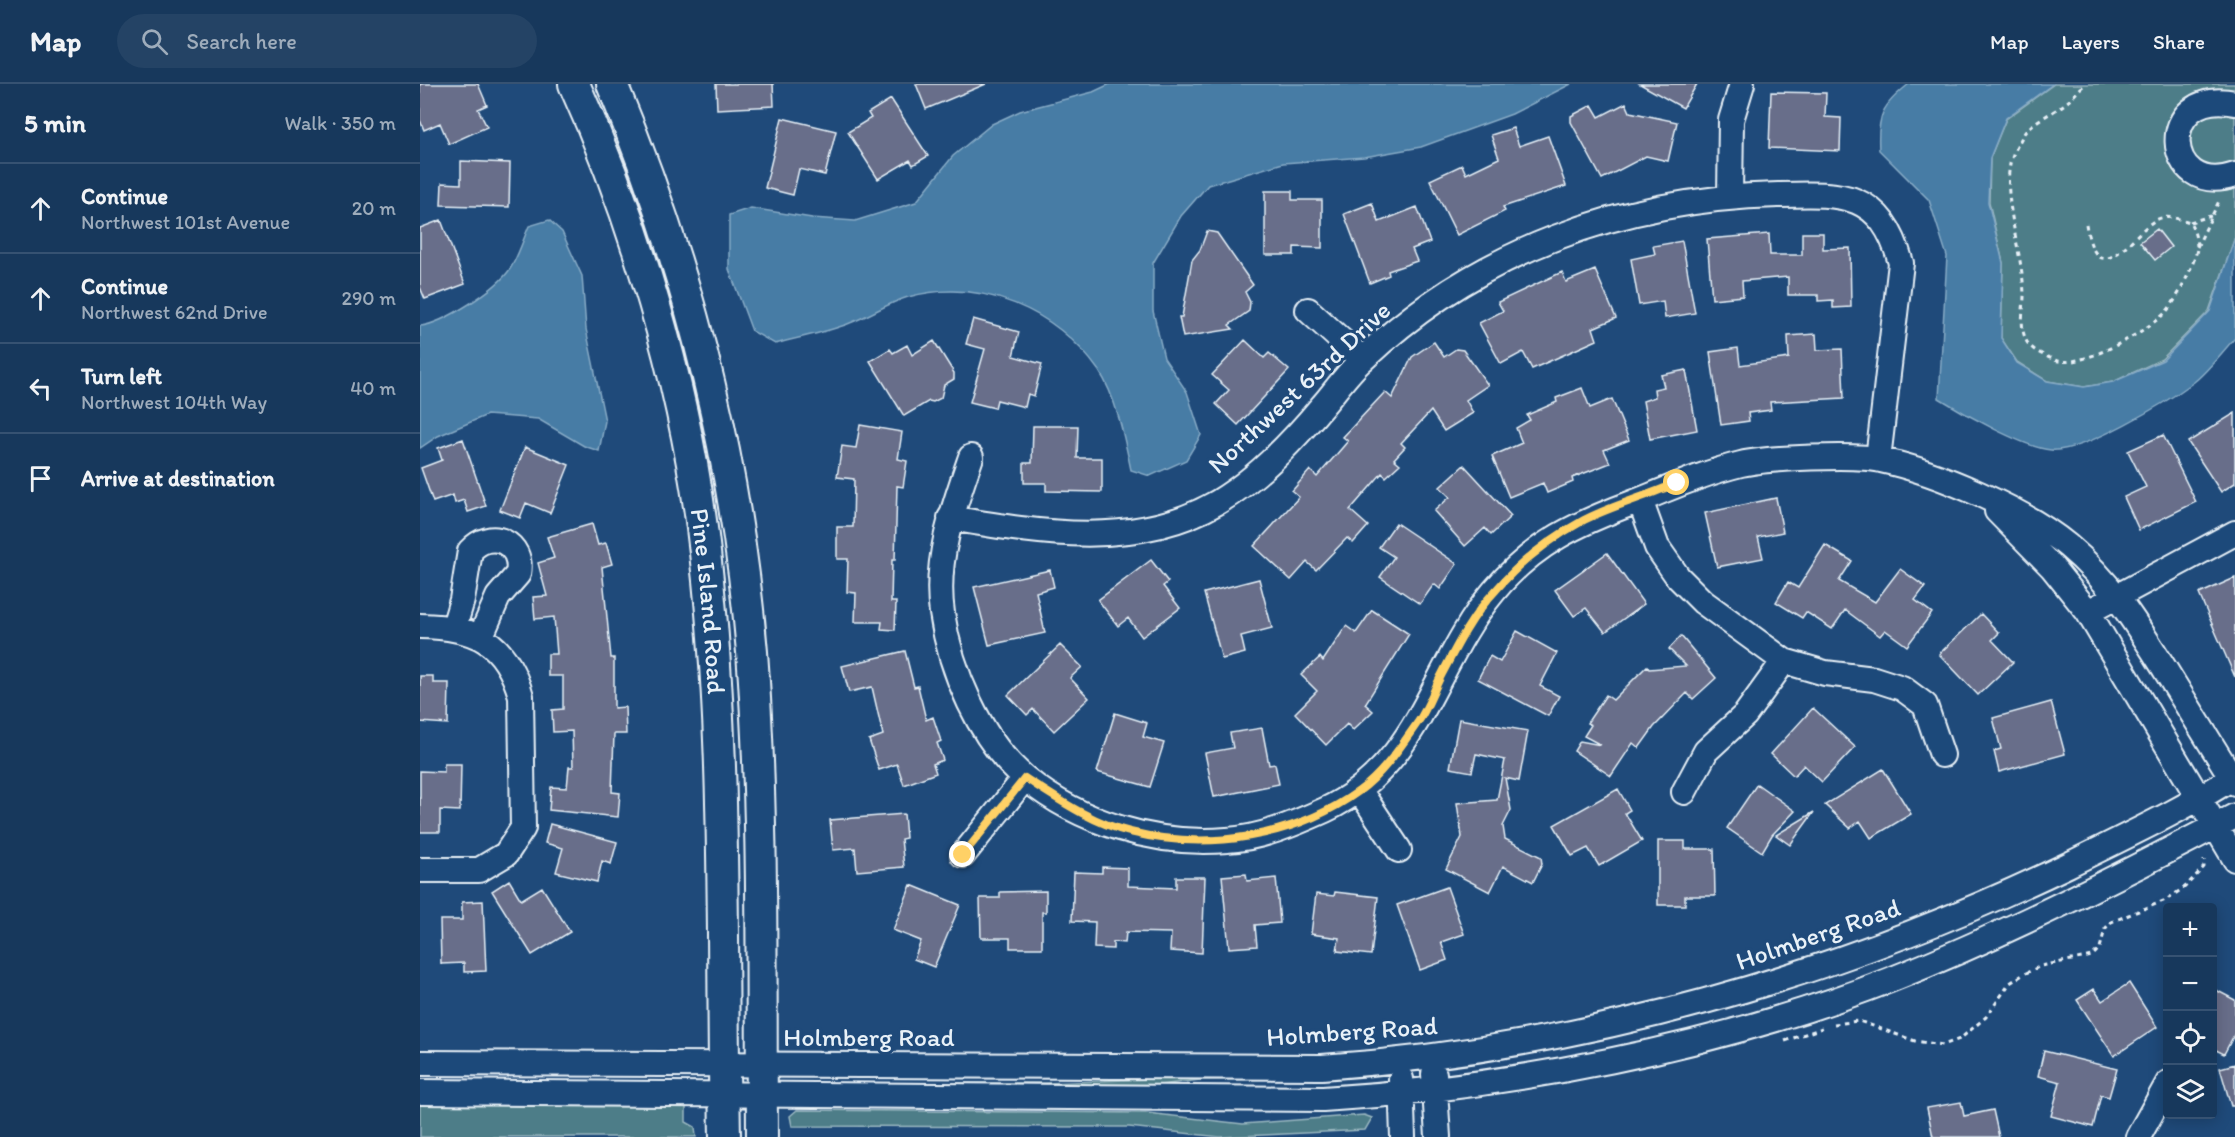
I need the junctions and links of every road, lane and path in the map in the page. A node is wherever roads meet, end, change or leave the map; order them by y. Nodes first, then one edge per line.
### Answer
1 (574, 84) edge
2 (612, 84) edge
3 (1742, 84) edge
4 (2086, 84) edge
5 (2235, 103) edge
6 (2230, 177) edge
7 (1730, 196) junction
8 (2212, 216) junction
9 (2190, 222) junction
10 (2086, 224) dead end
11 (2197, 249) junction
12 (1308, 310) dead end
13 (1362, 359) junction
14 (971, 457) dead end
15 (1878, 459) junction
16 (1982, 497) junction
17 (1640, 500) junction
18 (950, 518) junction
19 (2235, 533) edge
20 (2119, 596) junction
21 (2088, 612) junction
22 (420, 626) edge
23 (1784, 662) junction
24 (1942, 755) dead end
25 (1025, 778) junction
26 (2234, 779) edge
27 (1360, 791) junction
28 (1684, 792) dead end
29 (2198, 797) junction
30 (2225, 821) edge
31 (1399, 850) dead end
32 (963, 855) dead end
33 (2235, 859) edge
34 (2204, 860) dead end
35 (420, 870) edge
36 (1785, 1041) dead end
37 (1431, 1056) junction
38 (1399, 1061) junction
39 (420, 1063) edge
40 (723, 1065) junction
41 (762, 1065) junction
42 (1436, 1089) junction
43 (420, 1092) edge
44 (2163, 1092) edge
45 (1403, 1094) junction
46 (724, 1095) junction
47 (762, 1097) junction
48 (725, 1137) edge
49 (762, 1137) edge
50 (1403, 1137) edge
51 (1438, 1137) edge
52 (2138, 1137) edge

1 - 40 main road, Pine Island Road
2 - 41 main road, Pine Island Road
3 - 7 street
4 - 11 path
5 - 6 street
6 - 8 path
7 - 13 street, Northwest 63rd Drive
7 - 15 street, Northwest 63rd Drive
8 - 9 path
8 - 11 path
9 - 10 path
9 - 11 path
12 - 13 street
13 - 18 street, Northwest 63rd Drive
14 - 18 street
15 - 16 street
15 - 17 street
16 - 20 street
16 - 21 street
17 - 23 street
17 - 27 street
18 - 25 street
19 - 20 street
20 - 21 street
20 - 26 street
21 - 29 street
22 - 35 street
23 - 24 street
23 - 28 street
25 - 27 street
25 - 32 street
26 - 29 street, Holmberg Road
27 - 31 street
29 - 30 street
29 - 37 street, Holmberg Road
30 - 33 street
30 - 42 street
34 - 36 path
37 - 38 street, Holmberg Road
37 - 42 street
38 - 41 street, Holmberg Road
38 - 45 street
39 - 40 street, Holmberg Road
40 - 41 street, Holmberg Road
40 - 46 main road, Pine Island Road
41 - 47 main road, Pine Island Road
42 - 45 street
42 - 51 street
43 - 46 street
44 - 52 street
45 - 47 street
45 - 50 street
46 - 47 street
46 - 48 main road, Pine Island Road
47 - 49 main road, Pine Island Road

